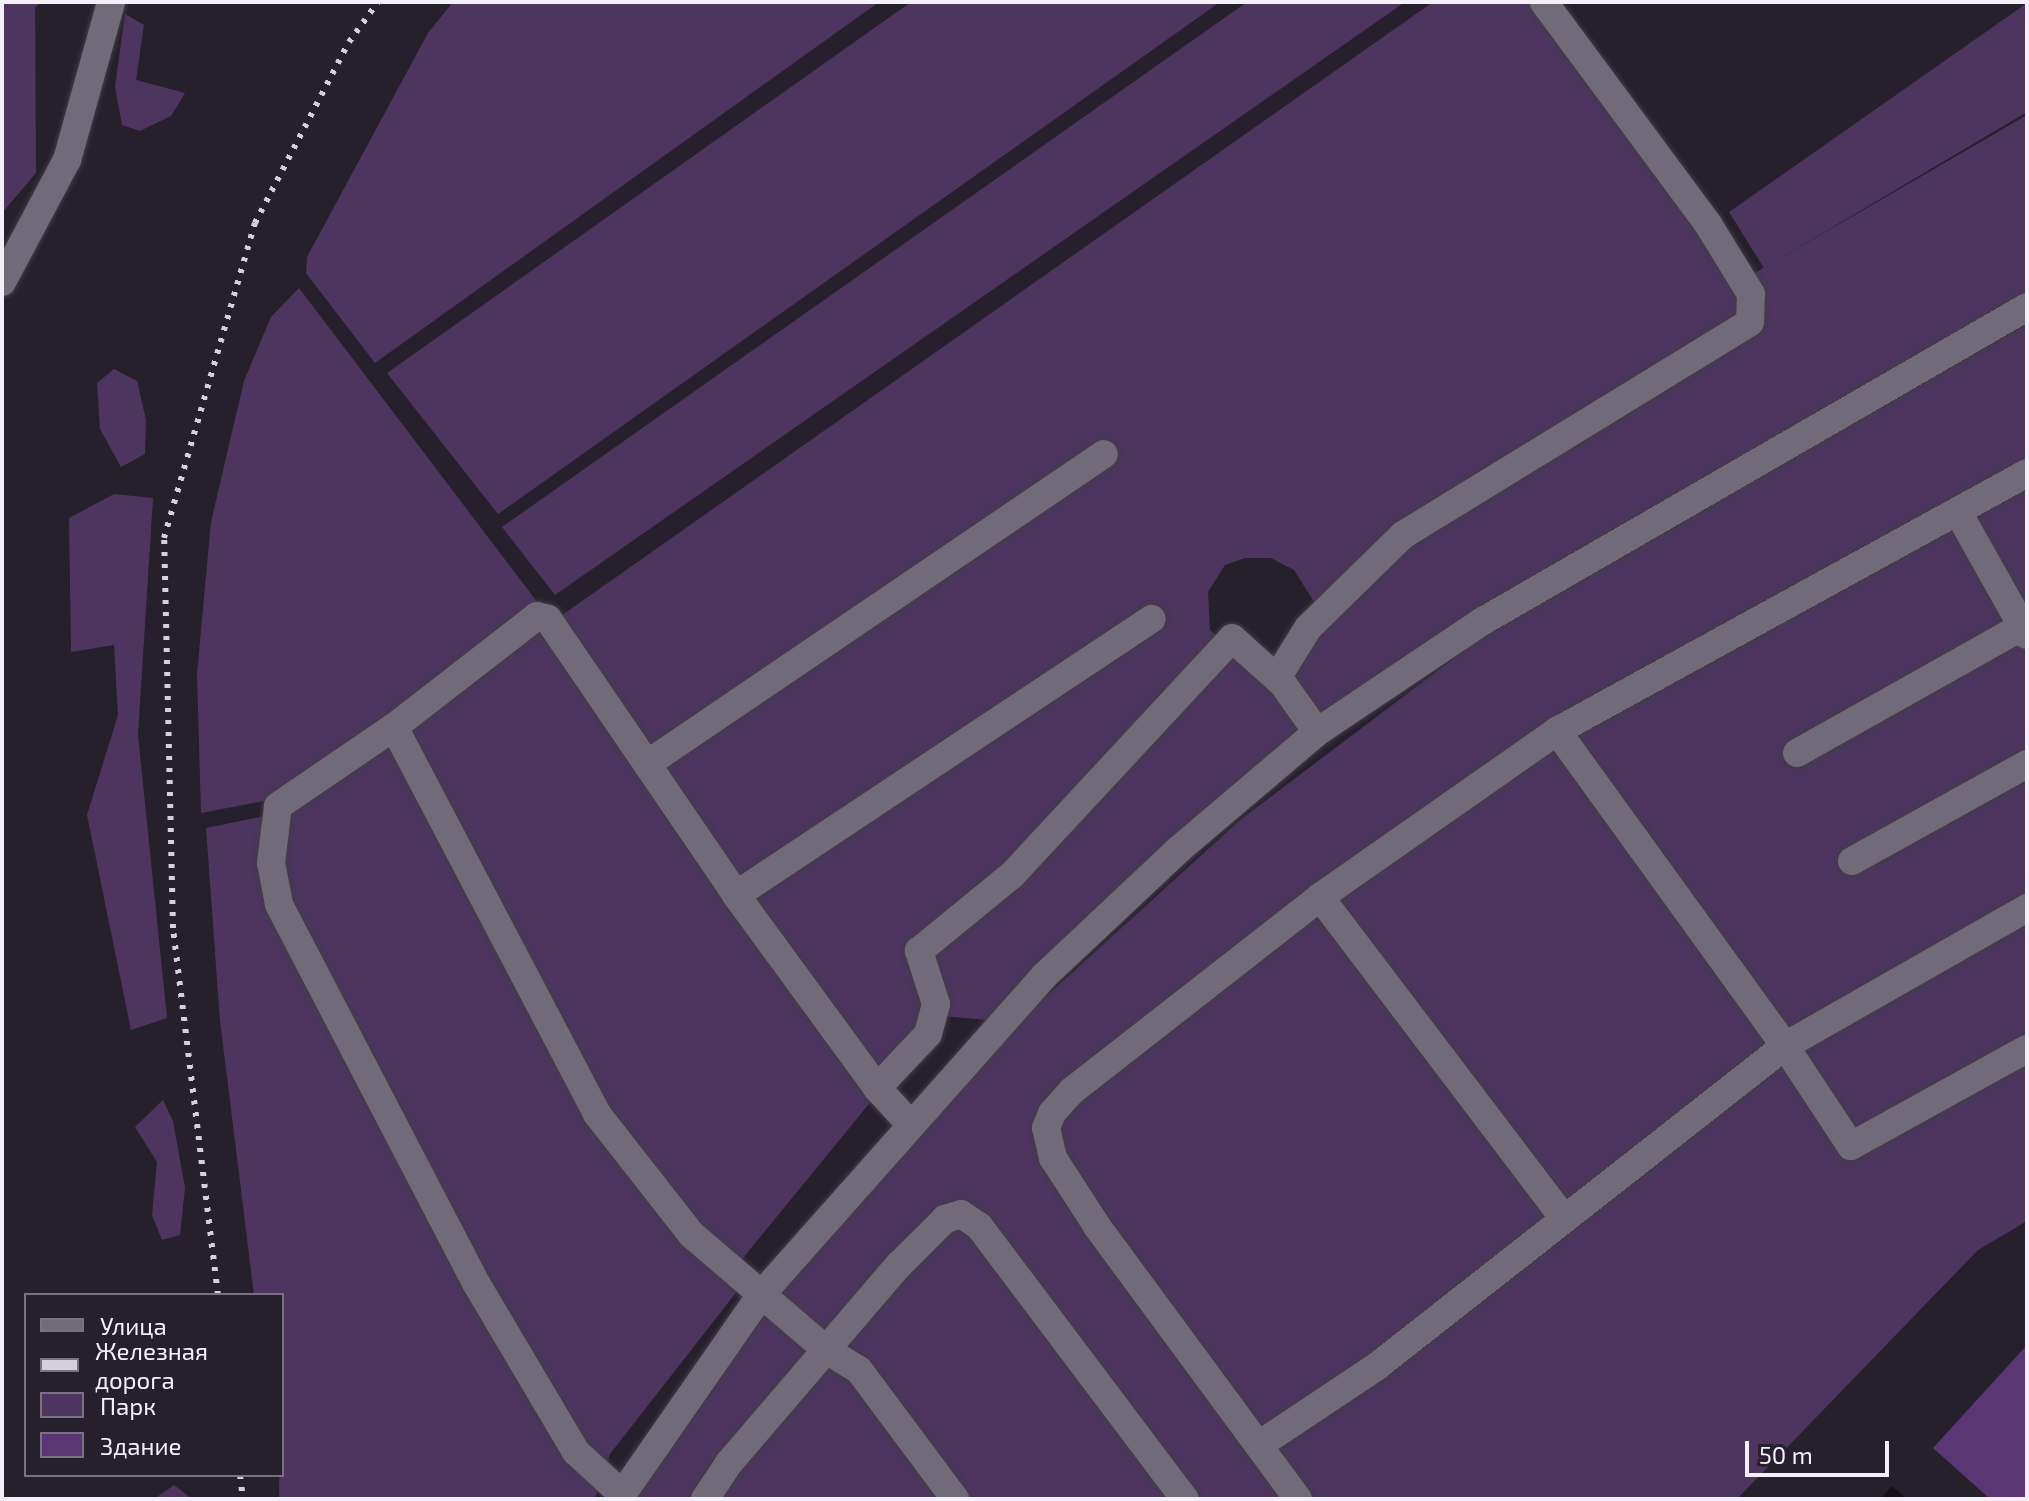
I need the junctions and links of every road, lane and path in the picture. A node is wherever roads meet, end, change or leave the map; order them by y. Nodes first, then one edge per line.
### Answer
1 (111, 2) edge
2 (1544, 2) edge
3 (2, 282) edge
4 (2027, 307) edge
5 (1104, 454) dead end
6 (2027, 473) edge
7 (1958, 512) junction
8 (1152, 619) dead end
9 (2026, 629) edge
10 (1277, 678) junction
11 (394, 727) junction
12 (1557, 731) junction
13 (1317, 732) junction
14 (1797, 753) dead end
15 (647, 764) junction
16 (2027, 764) edge
17 (1852, 861) dead end
18 (736, 895) junction
19 (1320, 897) junction
20 (2027, 908) edge
21 (1785, 1046) junction
22 (2027, 1049) edge
23 (877, 1088) junction
24 (911, 1125) junction
25 (1564, 1219) junction
26 (760, 1296) junction
27 (825, 1349) junction
28 (1259, 1445) junction
29 (717, 1493) edge
30 (620, 1496) edge
31 (955, 1499) edge
32 (1185, 1499) edge
33 (1298, 1499) edge

1 - 3 street
2 - 10 street
4 - 13 street
5 - 15 street
6 - 7 street
7 - 9 street
7 - 12 street
8 - 18 street
9 - 14 street
10 - 13 street
10 - 23 street
11 - 15 street
11 - 26 street
11 - 30 street
12 - 19 street
12 - 21 street
13 - 24 street
15 - 18 street
16 - 17 street
18 - 23 street
19 - 25 street
19 - 28 street
20 - 21 street
21 - 22 street
21 - 25 street
23 - 24 street
24 - 26 street
25 - 28 street
26 - 27 street
26 - 30 street
27 - 29 street
27 - 31 street
27 - 32 street
28 - 33 street

